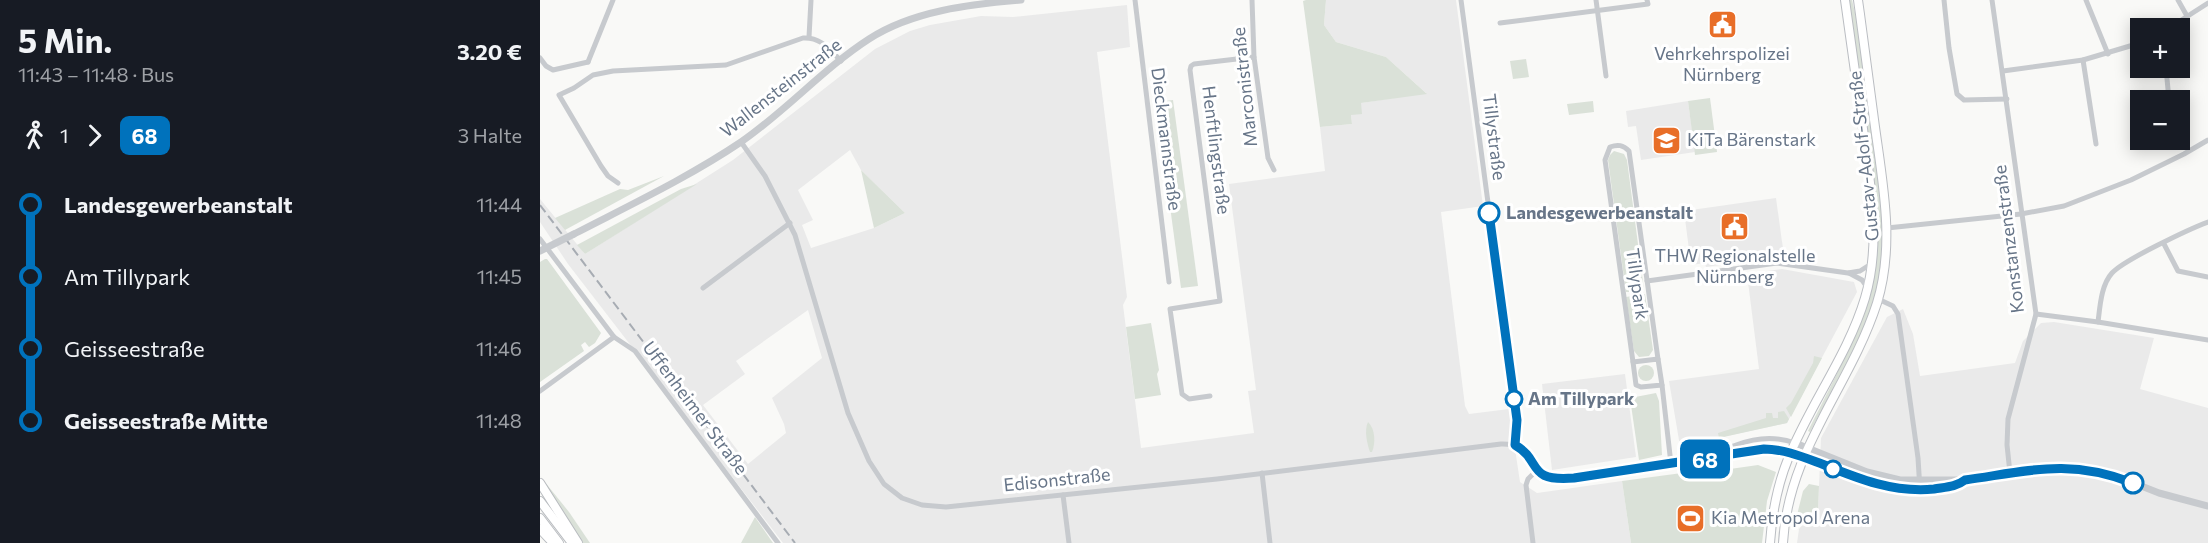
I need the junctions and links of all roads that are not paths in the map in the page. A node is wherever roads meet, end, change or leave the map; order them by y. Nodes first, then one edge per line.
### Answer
1 (614, 0) edge
2 (811, 0) edge
3 (1021, 0) edge
4 (1135, 0) edge
5 (1252, 0) edge
6 (1461, 0) edge
7 (1596, 0) edge
8 (1845, 0) edge
9 (1858, 0) edge
10 (1944, 0) edge
11 (1992, 0) edge
12 (2086, 0) edge
13 (2178, 0) edge
14 (1648, 2) edge
15 (2208, 3) edge
16 (1596, 11) junction
17 (2187, 16) junction
18 (2184, 18) edge
19 (1500, 23) dead end
20 (809, 38) junction
21 (2130, 46) edge
22 (2108, 54) junction
23 (1254, 57) junction
24 (540, 58) edge
25 (2084, 60) junction
26 (841, 61) junction
27 (588, 62) junction
28 (2003, 71) junction
29 (593, 75) junction
30 (1606, 76) dead end
31 (2007, 99) junction
32 (2208, 140) edge
33 (741, 141) junction
34 (2096, 144) dead end
35 (1274, 170) dead end
36 (618, 183) dead end
37 (2021, 214) junction
38 (2208, 222) edge
39 (790, 223) junction
40 (1887, 228) junction
41 (540, 239) edge
42 (2164, 244) junction
43 (540, 251) edge
44 (1872, 263) junction
45 (1848, 273) junction
46 (2208, 277) edge
47 (1647, 281) junction
48 (1169, 282) dead end
49 (1868, 287) junction
50 (703, 288) dead end
51 (1878, 299) junction
52 (2036, 315) junction
53 (2098, 322) junction
54 (614, 337) junction
55 (2208, 340) edge
56 (1658, 359) junction
57 (1633, 362) junction
58 (1662, 385) junction
59 (540, 391) edge
60 (1210, 396) dead end
61 (1517, 420) dead end
62 (1795, 443) junction
63 (1807, 448) junction
64 (1791, 453) junction
65 (1803, 457) junction
66 (1711, 458) junction
67 (1671, 464) junction
68 (1537, 470) junction
69 (1262, 473) junction
70 (2010, 473) junction
71 (1965, 480) junction
72 (1919, 481) junction
73 (540, 483) edge
74 (1920, 490) junction
75 (1063, 495) junction
76 (540, 501) edge
77 (2208, 507) edge
78 (540, 518) edge
79 (540, 529) edge
80 (553, 543) edge
81 (560, 543) edge
82 (572, 543) edge
83 (578, 543) edge
84 (778, 543) edge
85 (1069, 543) edge
86 (1270, 543) edge
87 (1533, 543) edge
88 (1770, 543) edge
89 (1783, 543) edge

1 - 27 street
2 - 20 street
3 - 26 street, Wallensteinstraße
4 - 48 street, Dieckmannstraße
5 - 23 street, Marconistraße
6 - 61 street, Tillystraße
7 - 16 street
8 - 44 main road, Gustav-Adolf-Straße
9 - 40 main road, Gustav-Adolf-Straße
10 - 31 street
11 - 28 street, Konstanzenstraße
12 - 22 street
13 - 17 street
14 - 16 street
15 - 17 street
16 - 19 street
16 - 30 street
17 - 18 street
20 - 26 street
20 - 29 street
21 - 22 street
22 - 25 street
23 - 35 street, Marconistraße
23 - 60 street, Henftlingstraße
24 - 27 street
25 - 28 street
25 - 34 street
26 - 33 street, Wallensteinstraße
27 - 29 street
28 - 31 street, Konstanzenstraße
29 - 36 street
31 - 37 street, Konstanzenstraße
32 - 37 street
33 - 39 street, Edisonstraße
33 - 43 street, Wallensteinstraße, bridge
37 - 40 street
37 - 52 street, Konstanzenstraße
38 - 42 street
39 - 50 street
39 - 75 street, Edisonstraße
40 - 51 main road, Gustav-Adolf-Straße
41 - 54 street, Uffenheimer Straße
42 - 46 street
42 - 53 street
44 - 45 street
44 - 49 main road, Gustav-Adolf-Straße
45 - 47 street, Tillypark
45 - 49 street, Tillypark
47 - 56 street, Tillypark
47 - 57 street, Tillypark
49 - 62 main road, Gustav-Adolf-Straße
51 - 63 main road, Gustav-Adolf-Straße
51 - 72 street
52 - 53 street
52 - 70 street, Konstanzenstraße
53 - 55 street
54 - 59 street
54 - 84 street, Uffenheimer Straße
56 - 57 street
56 - 58 street, Tillypark
57 - 58 street, Tillypark
58 - 67 street, Tillypark
62 - 63 street
62 - 64 main road, Gustav-Adolf-Straße
62 - 66 street
63 - 65 main road, Gustav-Adolf-Straße
63 - 72 street
64 - 65 street
64 - 66 street
64 - 88 main road, Gustav-Adolf-Straße
65 - 74 street
65 - 89 main road, Gustav-Adolf-Straße
66 - 67 street
67 - 68 street
68 - 69 street, Edisonstraße
68 - 87 street
69 - 75 street, Edisonstraße
69 - 86 street
70 - 71 street
70 - 77 street
71 - 72 street
71 - 74 street
72 - 74 street
73 - 83 main road
75 - 85 street
76 - 82 main road
78 - 81 main road
79 - 80 main road

